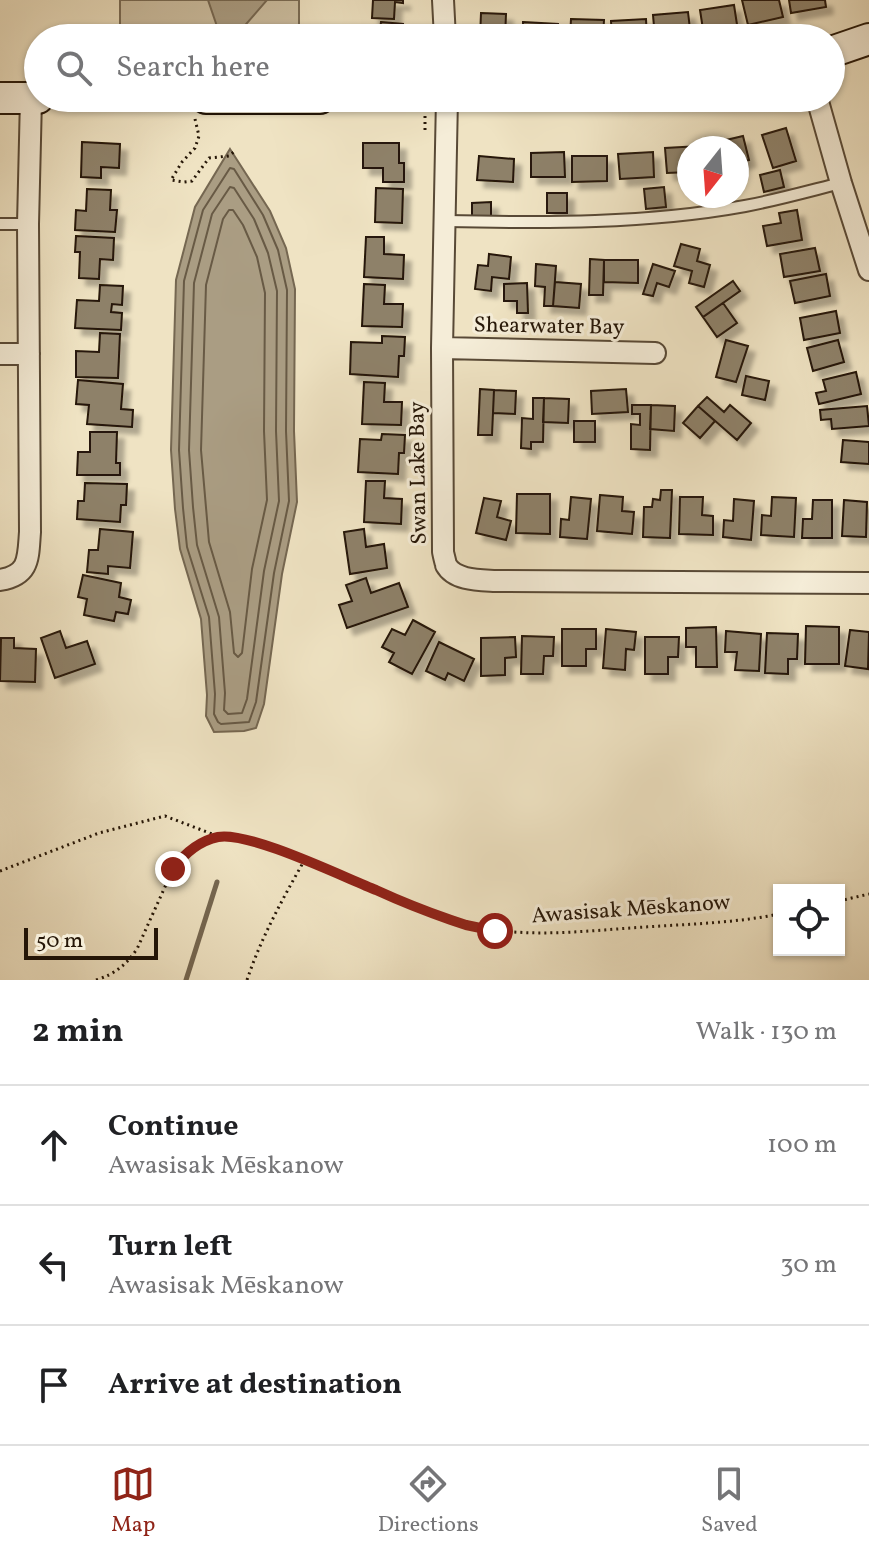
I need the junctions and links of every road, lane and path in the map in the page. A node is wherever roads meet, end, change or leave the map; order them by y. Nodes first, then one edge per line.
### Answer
1 (443, 0) edge
2 (444, 24) edge
3 (869, 39) edge
4 (845, 47) edge
5 (0, 98) edge
6 (24, 98) edge
7 (34, 112) edge
8 (200, 112) edge
9 (425, 112) edge
10 (447, 112) edge
11 (821, 112) edge
12 (425, 133) dead end
13 (236, 150) dead end
14 (841, 183) junction
15 (445, 221) junction
16 (0, 224) edge
17 (28, 224) junction
18 (869, 270) edge
19 (442, 348) junction
20 (655, 353) dead end
21 (0, 354) edge
22 (29, 354) junction
23 (0, 580) edge
24 (869, 583) edge
25 (220, 837) junction
26 (304, 860) junction
27 (0, 871) edge
28 (869, 894) edge
29 (845, 900) edge
30 (773, 915) edge
31 (96, 980) edge
32 (247, 980) edge

1 - 2 street
3 - 4 street
5 - 6 street
7 - 17 street
8 - 13 path
9 - 12 path
10 - 15 street, Swan Lake Bay
11 - 14 street
14 - 15 lane
14 - 18 street
15 - 19 street, Swan Lake Bay
16 - 17 lane
17 - 22 street
19 - 20 street, Shearwater Bay
19 - 24 street, Swan Lake Bay
21 - 22 street
22 - 23 street
25 - 26 path, Awasisak Mēskanow
25 - 27 path, Awasisak Mēskanow
25 - 31 path
26 - 30 path, Awasisak Mēskanow
26 - 32 path
28 - 29 path

